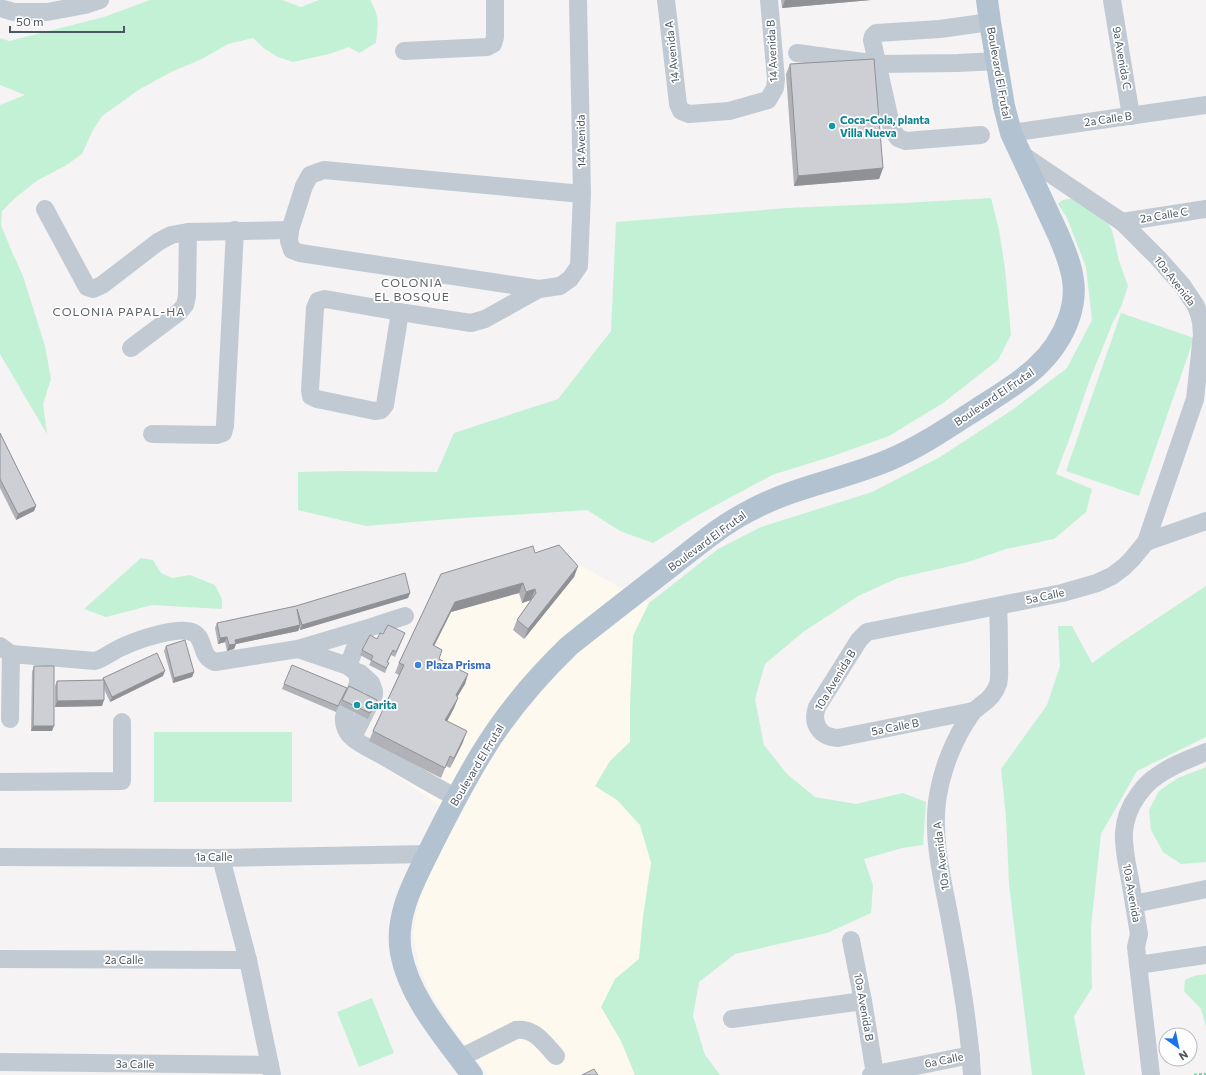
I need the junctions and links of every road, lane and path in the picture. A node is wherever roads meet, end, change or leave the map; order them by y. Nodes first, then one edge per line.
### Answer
1 (100, 0) edge
2 (494, 0) edge
3 (578, 0) edge
4 (666, 0) edge
5 (769, 0) edge
6 (987, 0) edge
7 (1112, 0) edge
8 (0, 8) edge
9 (990, 22) junction
10 (404, 51) dead end
11 (797, 53) dead end
12 (997, 61) junction
13 (878, 64) junction
14 (678, 104) joint
15 (1206, 106) edge
16 (1131, 116) junction
17 (981, 135) dead end
18 (1014, 142) junction
19 (582, 194) junction
20 (45, 209) dead end
21 (1206, 209) edge
22 (1122, 222) junction
23 (235, 230) junction
24 (290, 230) junction
25 (188, 232) junction
26 (539, 289) junction
27 (1201, 305) edge
28 (400, 312) junction
29 (131, 348) dead end
30 (1201, 398) edge
31 (152, 434) dead end
32 (1206, 522) edge
33 (1146, 542) junction
34 (998, 606) junction
35 (405, 616) dead end
36 (362, 630) junction
37 (867, 632) joint
38 (298, 649) junction
39 (5, 650) edge
40 (352, 669) junction
41 (973, 711) junction
42 (10, 719) dead end
43 (122, 722) dead end
44 (820, 731) joint
45 (1206, 752) edge
46 (0, 782) edge
47 (456, 798) junction
48 (428, 854) junction
49 (0, 857) edge
50 (221, 858) junction
51 (1206, 889) edge
52 (1134, 904) junction
53 (851, 940) dead end
54 (1206, 955) edge
55 (0, 959) edge
56 (248, 960) junction
57 (1138, 965) junction
58 (863, 1001) junction
59 (732, 1019) dead end
60 (970, 1055) junction
61 (556, 1056) dead end
62 (0, 1062) edge
63 (466, 1067) edge
64 (271, 1070) edge
65 (1206, 1074) edge
66 (873, 1075) edge
67 (972, 1075) edge
68 (1151, 1075) edge
69 (1194, 1075) edge

1 - 8 street
2 - 10 street
3 - 19 street, 14 Avenida
4 - 14 street, 14 Avenida A
5 - 14 street, 14 Avenida B
6 - 9 main road, Boulevard El Frutal
7 - 16 street, 9a Avenida C
9 - 12 main road, Boulevard El Frutal
9 - 13 street
11 - 13 street
12 - 13 street
12 - 18 main road, Boulevard El Frutal
13 - 17 street
15 - 16 street, 2a Calle B
16 - 18 street, 2a Calle B
18 - 22 street, 10a Avenida
18 - 47 main road, Boulevard El Frutal
19 - 24 street
19 - 26 street, 14 Avenida
20 - 25 street
21 - 22 street, 2a Calle C
22 - 27 street, 10a Avenida
23 - 24 street
23 - 25 street
23 - 31 street
24 - 26 street
25 - 29 street
26 - 28 street
27 - 30 street, 10a Avenida
28 - 28 street
30 - 33 street, 10a Avenida
32 - 33 street
33 - 34 street, 5a Calle
34 - 37 street, 5a Calle
34 - 41 street, 10a Avenida A
35 - 36 street
36 - 38 street
36 - 40 street
37 - 44 street, 10a Avenida B
38 - 39 street
38 - 40 street
39 - 42 street
40 - 47 street
41 - 44 street, 5a Calle B
41 - 60 street, 10a Avenida A
43 - 46 street
45 - 52 street, 10a Avenida
47 - 48 main road, Boulevard El Frutal
48 - 50 street, 1a Calle
48 - 63 main road, Boulevard El Frutal
49 - 50 street, 1a Calle
50 - 56 street
51 - 52 street
52 - 57 street, 10a Avenida
53 - 58 street, 10a Avenida B
54 - 57 street
55 - 56 street, 2a Calle
56 - 64 street
57 - 68 street, 10a Avenida
58 - 59 street
58 - 66 street, 10a Avenida B
60 - 66 street, 6a Calle
60 - 67 street, 10a Avenida A
61 - 63 street
62 - 64 street, 3a Calle
65 - 69 path

